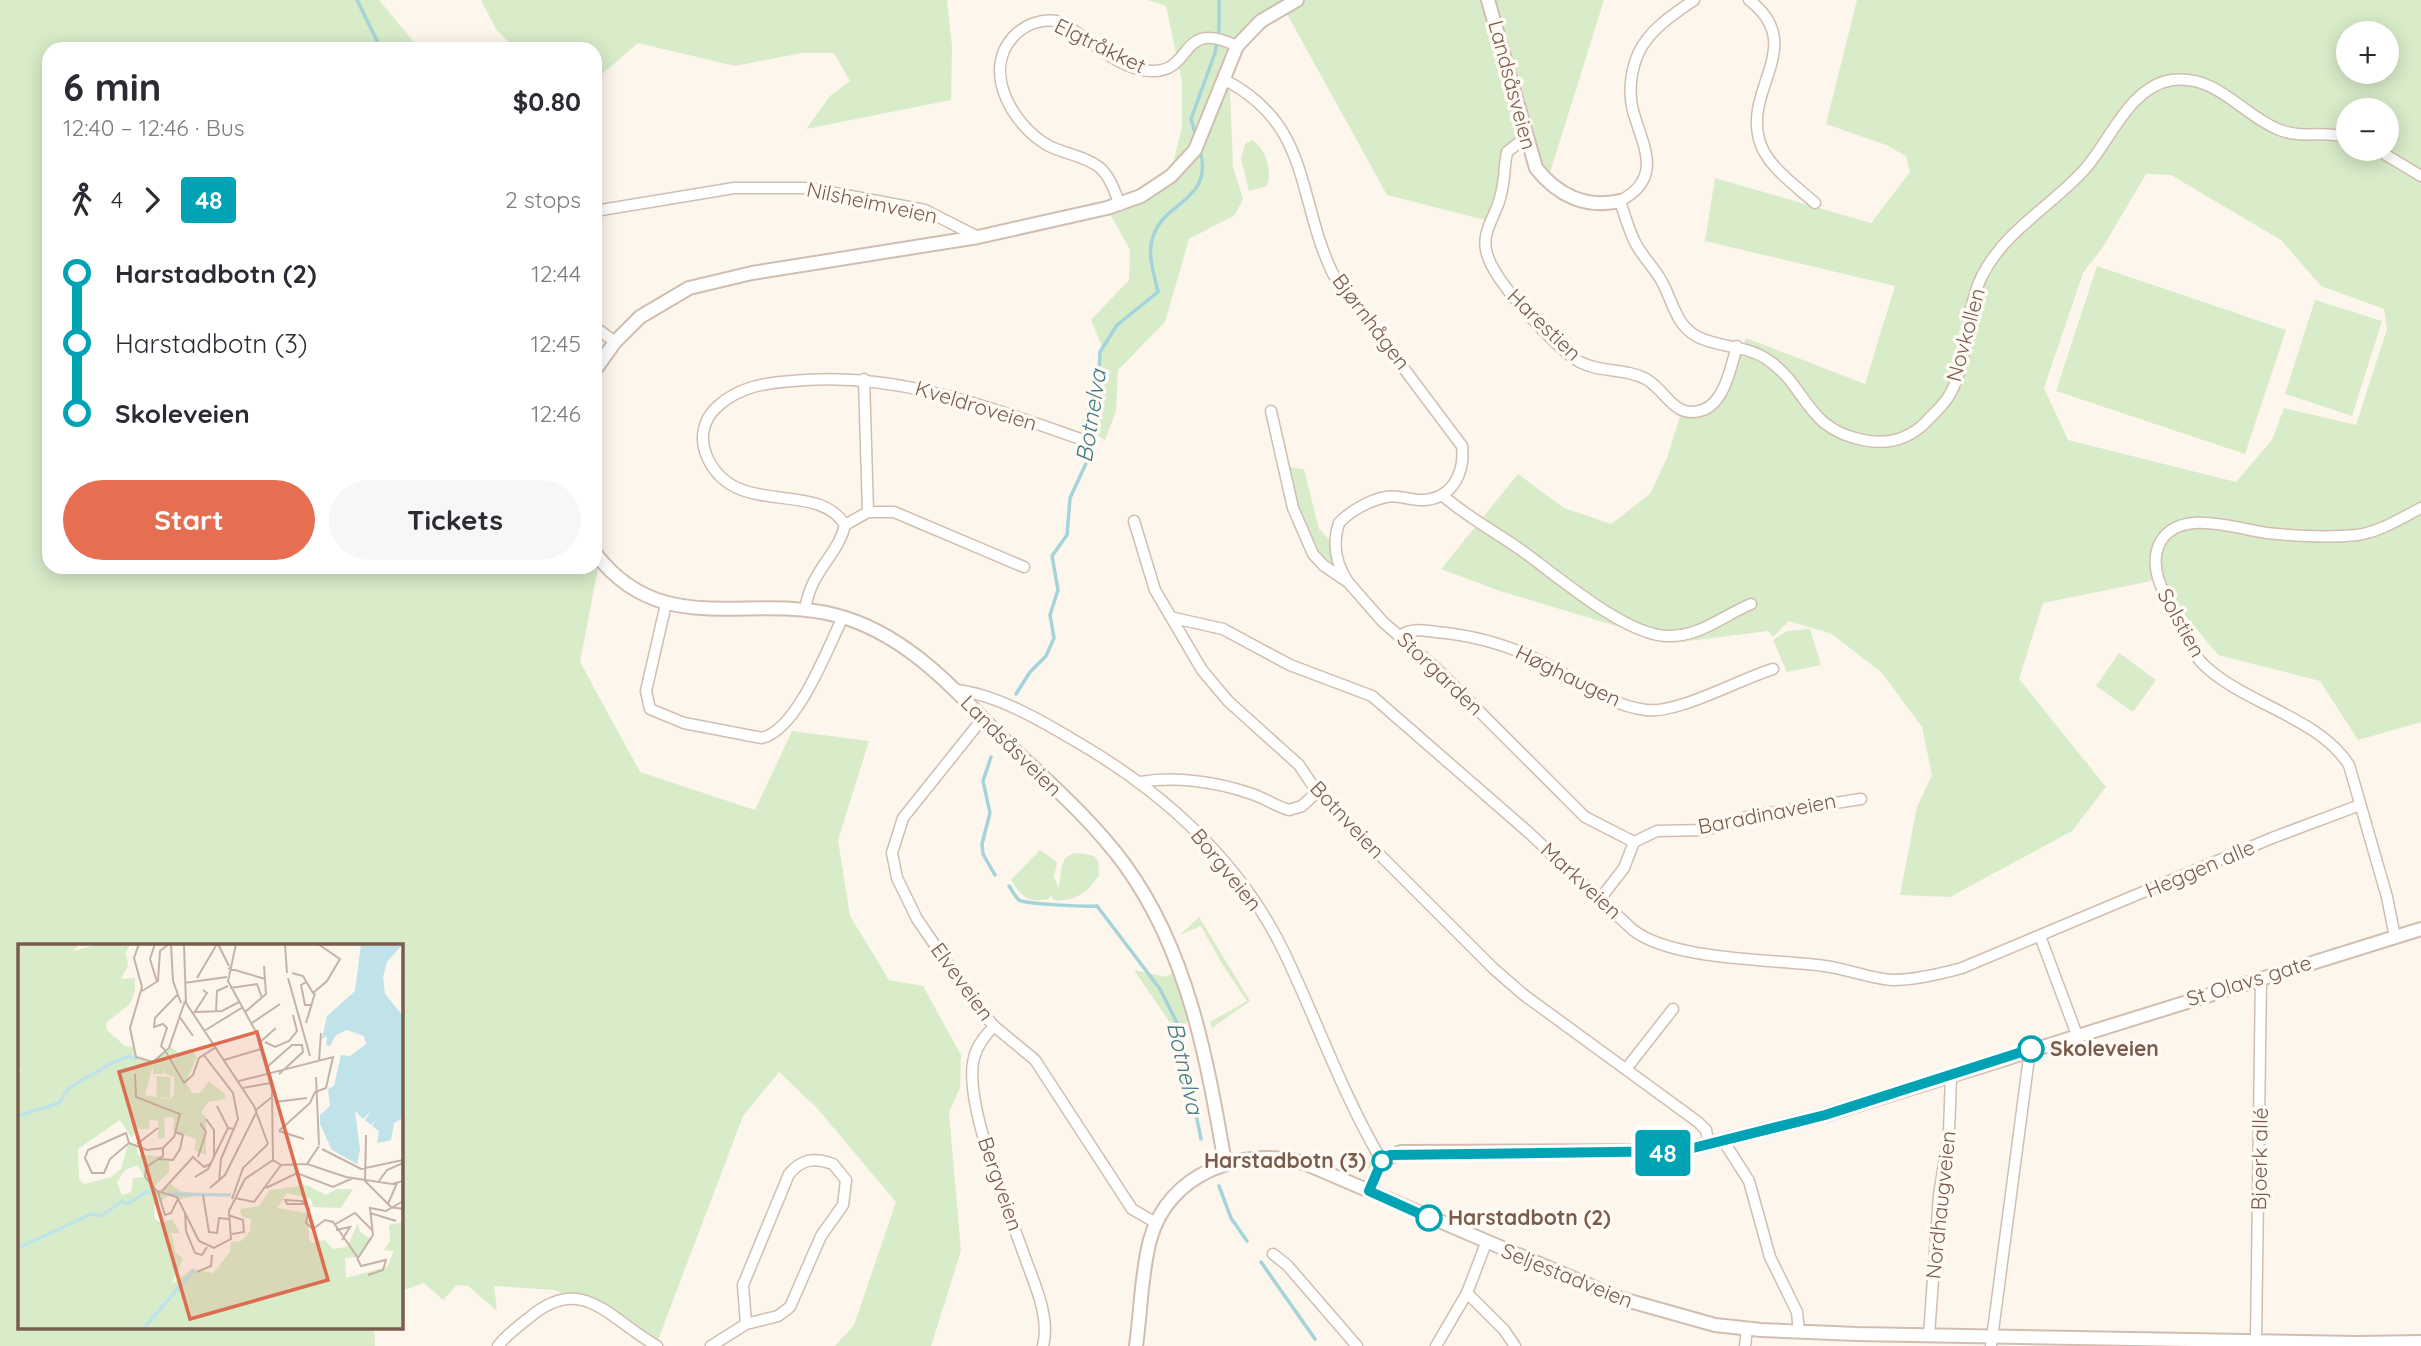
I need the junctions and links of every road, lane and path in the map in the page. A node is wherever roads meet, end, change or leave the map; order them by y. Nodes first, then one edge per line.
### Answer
1 (1297, 0) edge
2 (1488, 0) edge
3 (1694, 0) edge
4 (1749, 0) edge
5 (1237, 46) junction
6 (1223, 79) junction
7 (2336, 137) edge
8 (1525, 138) junction
9 (2396, 161) edge
10 (2421, 176) edge
11 (1620, 201) junction
12 (1815, 202) dead end
13 (1120, 205) junction
14 (602, 210) edge
15 (978, 237) junction
16 (602, 332) edge
17 (615, 342) junction
18 (1737, 346) junction
19 (602, 360) edge
20 (864, 379) junction
21 (1270, 411) dead end
22 (1086, 441) dead end
23 (1442, 495) junction
24 (2421, 508) edge
25 (868, 512) junction
26 (1134, 521) dead end
27 (845, 525) junction
28 (602, 561) edge
29 (1024, 567) dead end
30 (1348, 582) junction
31 (666, 604) junction
32 (1751, 604) dead end
33 (805, 610) junction
34 (844, 617) junction
35 (1174, 618) junction
36 (1400, 636) junction
37 (1773, 669) dead end
38 (956, 690) junction
39 (983, 718) junction
40 (1141, 782) junction
41 (1317, 792) junction
42 (1861, 799) dead end
43 (2360, 805) junction
44 (1634, 842) junction
45 (1600, 899) junction
46 (2421, 929) edge
47 (2040, 936) junction
48 (2395, 937) junction
49 (2260, 977) junction
50 (1673, 1009) dead end
51 (993, 1026) junction
52 (2077, 1035) junction
53 (2030, 1050) junction
54 (1626, 1069) junction
55 (1951, 1075) junction
56 (1724, 1142) junction
57 (1709, 1145) junction
58 (1382, 1161) junction
59 (1225, 1163) junction
60 (1369, 1191) junction
61 (1156, 1223) junction
62 (1486, 1243) junction
63 (1273, 1254) dead end
64 (1467, 1293) junction
65 (746, 1324) junction
66 (1747, 1329) junction
67 (1799, 1332) junction
68 (1929, 1335) junction
69 (2256, 1340) junction
70 (1992, 1341) edge
71 (2079, 1341) edge
72 (2421, 1342) edge
73 (2322, 1344) edge
74 (498, 1346) edge
75 (657, 1346) edge
76 (711, 1346) edge
77 (1044, 1346) edge
78 (1136, 1346) edge
79 (1357, 1346) edge
80 (1436, 1346) edge
81 (1516, 1346) edge
82 (1745, 1346) edge

1 - 5 street
2 - 8 street, Landsåsveien
3 - 11 street
4 - 12 street
5 - 6 street
5 - 13 street, Elgtråkket
6 - 13 street
6 - 23 street, Bjørnhågen
7 - 18 street, Novkollen
8 - 11 street, Landsåsveien
8 - 18 street, Harestien
9 - 10 street
11 - 18 street, Novkollen
13 - 15 street
14 - 15 street, Nilsheimveien
15 - 17 street
16 - 17 street
17 - 19 street
20 - 22 street, Kveldroveien
20 - 25 street
20 - 27 street, Kveldroveien
21 - 30 street, Storgarden
23 - 30 street
23 - 32 street
24 - 43 street, Solstien
25 - 27 street
25 - 29 street
26 - 35 street, Botnveien
27 - 33 street
28 - 31 street, Landsåsveien
30 - 36 street, Storgarden
31 - 33 street, Landsåsveien
31 - 34 street
33 - 34 street, Landsåsveien
34 - 38 street, Landsåsveien
35 - 41 street, Botnveien
35 - 45 street, Markveien
36 - 37 street, Høghaugen
36 - 44 street, Storgarden
38 - 39 street, Landsåsveien
38 - 40 street, Borgveien
39 - 51 street, Elveveien
39 - 59 street, Landsåsveien
40 - 41 street
40 - 58 street, Borgveien
41 - 54 street, Botnveien
42 - 44 street, Baradinaveien
43 - 47 street, Heggen alle
43 - 48 street, Solstien
44 - 45 street
45 - 47 street, Markveien
46 - 48 street, St Olavs gate
47 - 52 street
48 - 49 street, St Olavs gate
49 - 52 street, St Olavs gate
49 - 69 street, Bjoerk allé
50 - 54 street
51 - 61 street, Elveveien
51 - 77 street, Bergveien
52 - 53 street, St Olavs gate
53 - 55 street, St Olavs gate
53 - 70 street
54 - 57 street, Botnveien
55 - 56 street, St Olavs gate
55 - 68 street, Nordhaugveien
56 - 57 street, St Olavs gate
56 - 67 street
57 - 58 street, St Olavs gate
58 - 60 street
59 - 60 street, Seljestadveien
59 - 61 street, Seljestadveien
60 - 62 street, Seljestadveien
61 - 78 street
62 - 64 street
62 - 66 street, Seljestadveien
63 - 79 street
64 - 80 street
64 - 81 street
65 - 65 street
65 - 76 street
66 - 67 street, Seljestadveien
66 - 82 street
67 - 68 street, Seljestadveien
68 - 70 street, Seljestadveien
69 - 71 street, Seljestadveien
69 - 73 street, Seljestadveien
70 - 71 street, Seljestadveien
72 - 73 street, Seljestadveien
74 - 75 street

